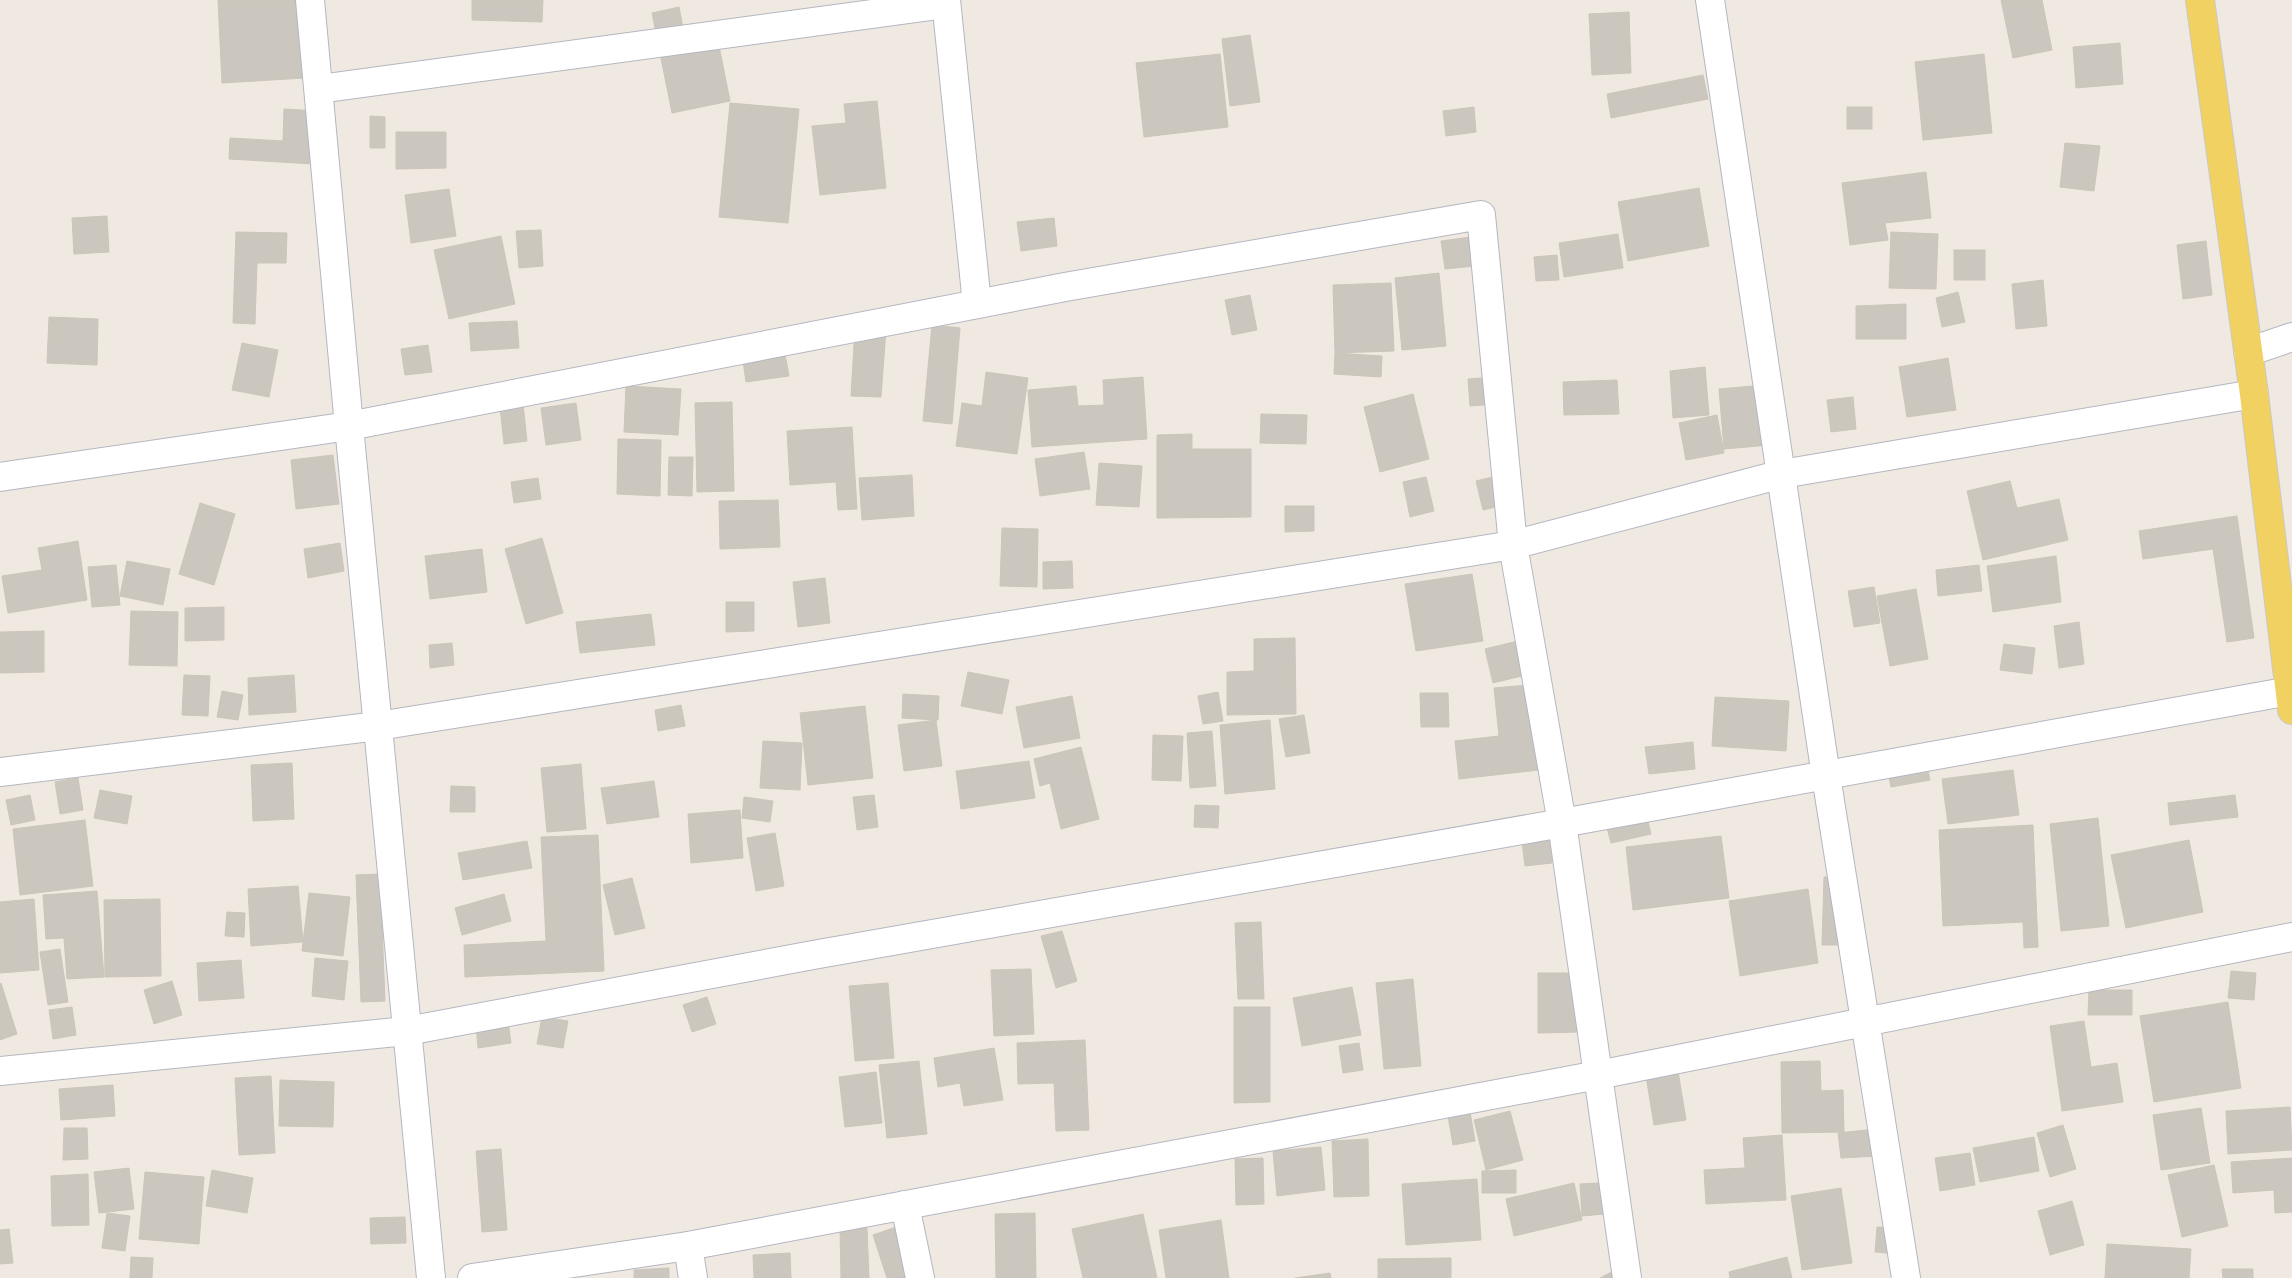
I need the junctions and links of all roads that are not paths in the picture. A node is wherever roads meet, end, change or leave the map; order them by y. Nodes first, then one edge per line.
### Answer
1 (310, 0) edge
2 (1710, 0) edge
3 (2200, 0) edge
4 (946, 2) edge
5 (318, 89) junction
6 (977, 304) junction
7 (2292, 337) edge
8 (2248, 352) junction
9 (2254, 394) junction
10 (349, 426) junction
11 (1782, 474) junction
12 (0, 477) edge
13 (1513, 545) junction
14 (2291, 701) edge
15 (378, 726) junction
16 (0, 772) edge
17 (1826, 776) junction
18 (1562, 823) junction
19 (2292, 937) edge
20 (1865, 1022) junction
21 (407, 1031) junction
22 (0, 1072) edge
23 (1598, 1075) junction
24 (904, 1205) junction
25 (688, 1246) junction
26 (431, 1278) edge
27 (472, 1278) edge
28 (693, 1278) edge
29 (920, 1278) edge
30 (1627, 1278) edge
31 (1906, 1278) edge

1 - 5 street
2 - 11 street
3 - 8 main road
4 - 5 street
4 - 6 street
5 - 10 street
6 - 10 street
6 - 13 street
7 - 8 street
8 - 9 main road
9 - 11 street
9 - 14 main road
10 - 12 street
10 - 15 street
11 - 13 street
11 - 17 street
13 - 15 street
13 - 18 street
14 - 17 street
15 - 16 street
15 - 21 street
17 - 18 street
17 - 20 street
18 - 21 street
18 - 23 street
19 - 20 street
20 - 23 street
20 - 31 street
21 - 22 street
21 - 26 street
23 - 24 street
23 - 30 street
24 - 25 street
24 - 29 street
25 - 27 street
25 - 28 street

